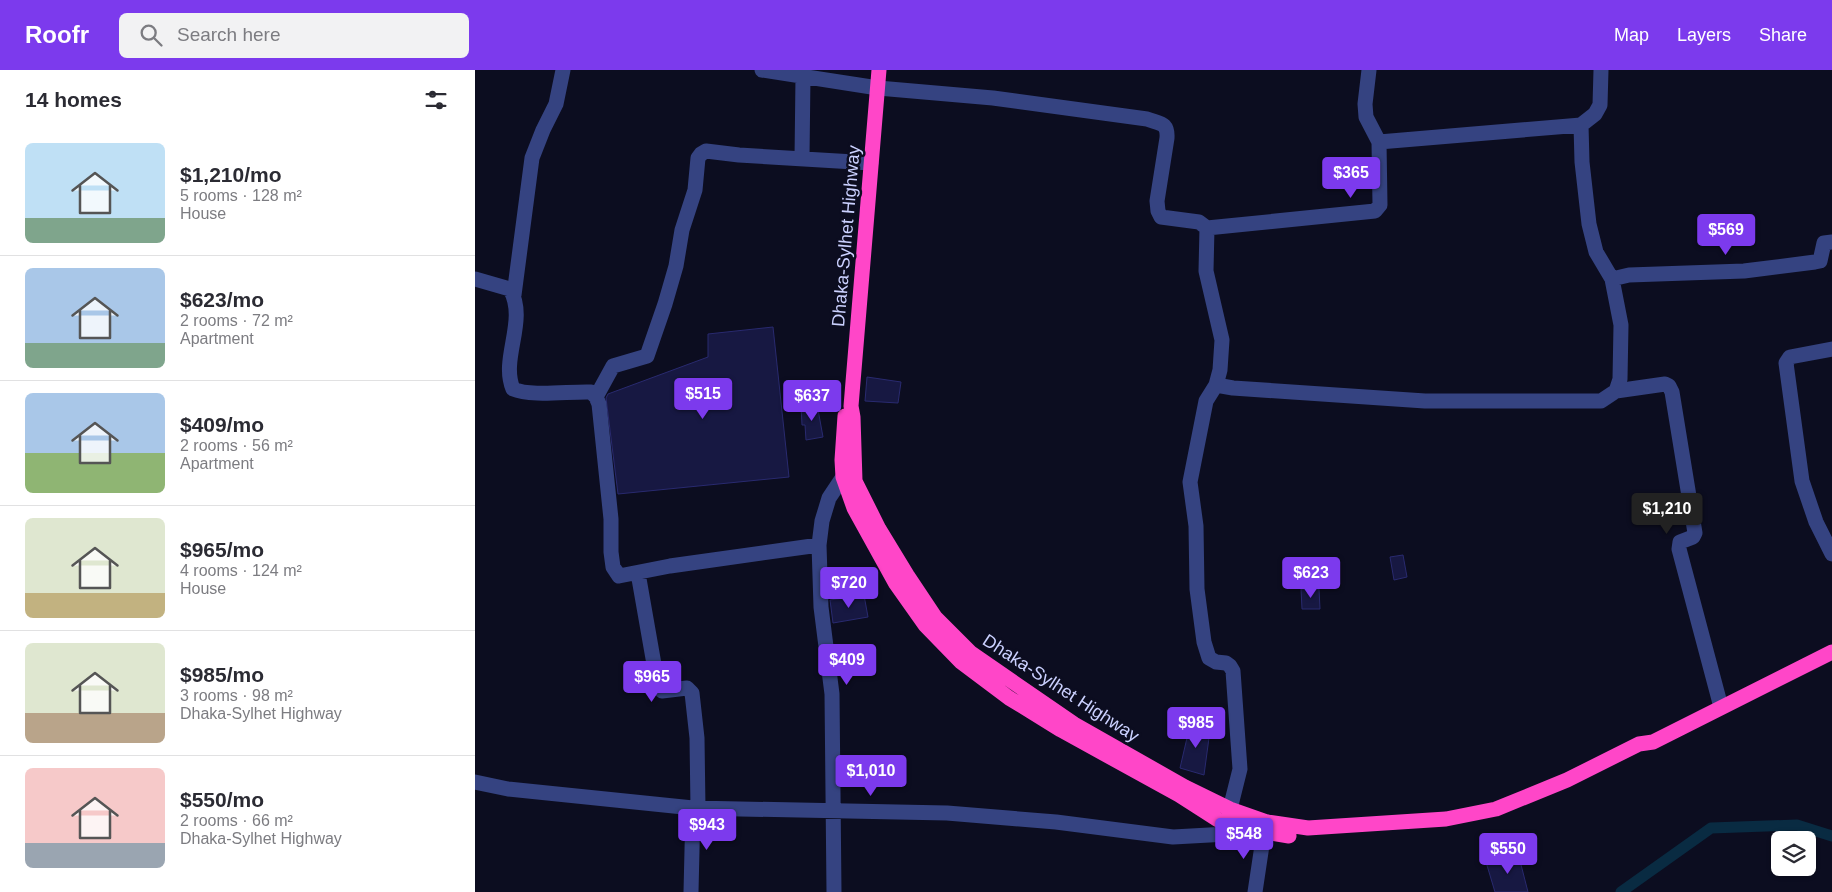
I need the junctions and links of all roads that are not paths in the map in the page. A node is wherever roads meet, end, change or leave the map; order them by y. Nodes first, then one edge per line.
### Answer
1 (563, 70) edge
2 (762, 70) edge
3 (879, 70) edge
4 (1369, 70) edge
5 (1601, 70) edge
6 (803, 76) junction
7 (878, 88) junction
8 (1581, 125) junction
9 (1379, 142) junction
10 (802, 158) junction
11 (871, 164) junction
12 (1207, 228) junction
13 (1832, 242) edge
14 (1612, 279) junction
15 (475, 280) edge
16 (514, 295) junction
17 (1832, 349) edge
18 (1216, 386) junction
19 (1616, 391) junction
20 (596, 397) junction
21 (851, 406) junction
22 (843, 477) junction
23 (819, 545) junction
24 (1832, 554) edge
25 (638, 573) junction
26 (1832, 652) edge
27 (1721, 708) junction
28 (1653, 742) junction
29 (475, 782) edge
30 (696, 808) junction
31 (1229, 809) junction
32 (833, 811) junction
33 (1264, 832) junction
34 (691, 892) edge
35 (834, 892) edge
36 (1255, 892) edge

1 - 16 street
2 - 6 street
3 - 7 highway, Dhaka-Sylhet Highway
4 - 9 street
5 - 8 street
6 - 7 street
6 - 10 street
7 - 11 highway, Dhaka-Sylhet Highway
7 - 12 street
8 - 9 street
8 - 14 street
9 - 12 street
10 - 11 street
10 - 20 street
11 - 21 highway, Dhaka-Sylhet Highway
12 - 18 street
13 - 14 street
14 - 19 street
15 - 16 street
16 - 20 street
17 - 24 street
18 - 19 street
18 - 31 street
19 - 27 street
20 - 25 street
21 - 22 highway, Dhaka-Sylhet Highway
21 - 31 highway, Dhaka-Sylhet Highway
22 - 23 street
22 - 33 highway, Dhaka-Sylhet Highway
23 - 25 street
23 - 32 street
25 - 30 street
26 - 27 highway, Dhaka-Sylhet Highway
27 - 28 highway, Dhaka-Sylhet Highway
28 - 31 highway, Dhaka-Sylhet Highway
28 - 33 highway, Dhaka-Sylhet Highway
29 - 30 street
30 - 32 street
30 - 34 street
32 - 33 street
32 - 35 street
33 - 36 street

